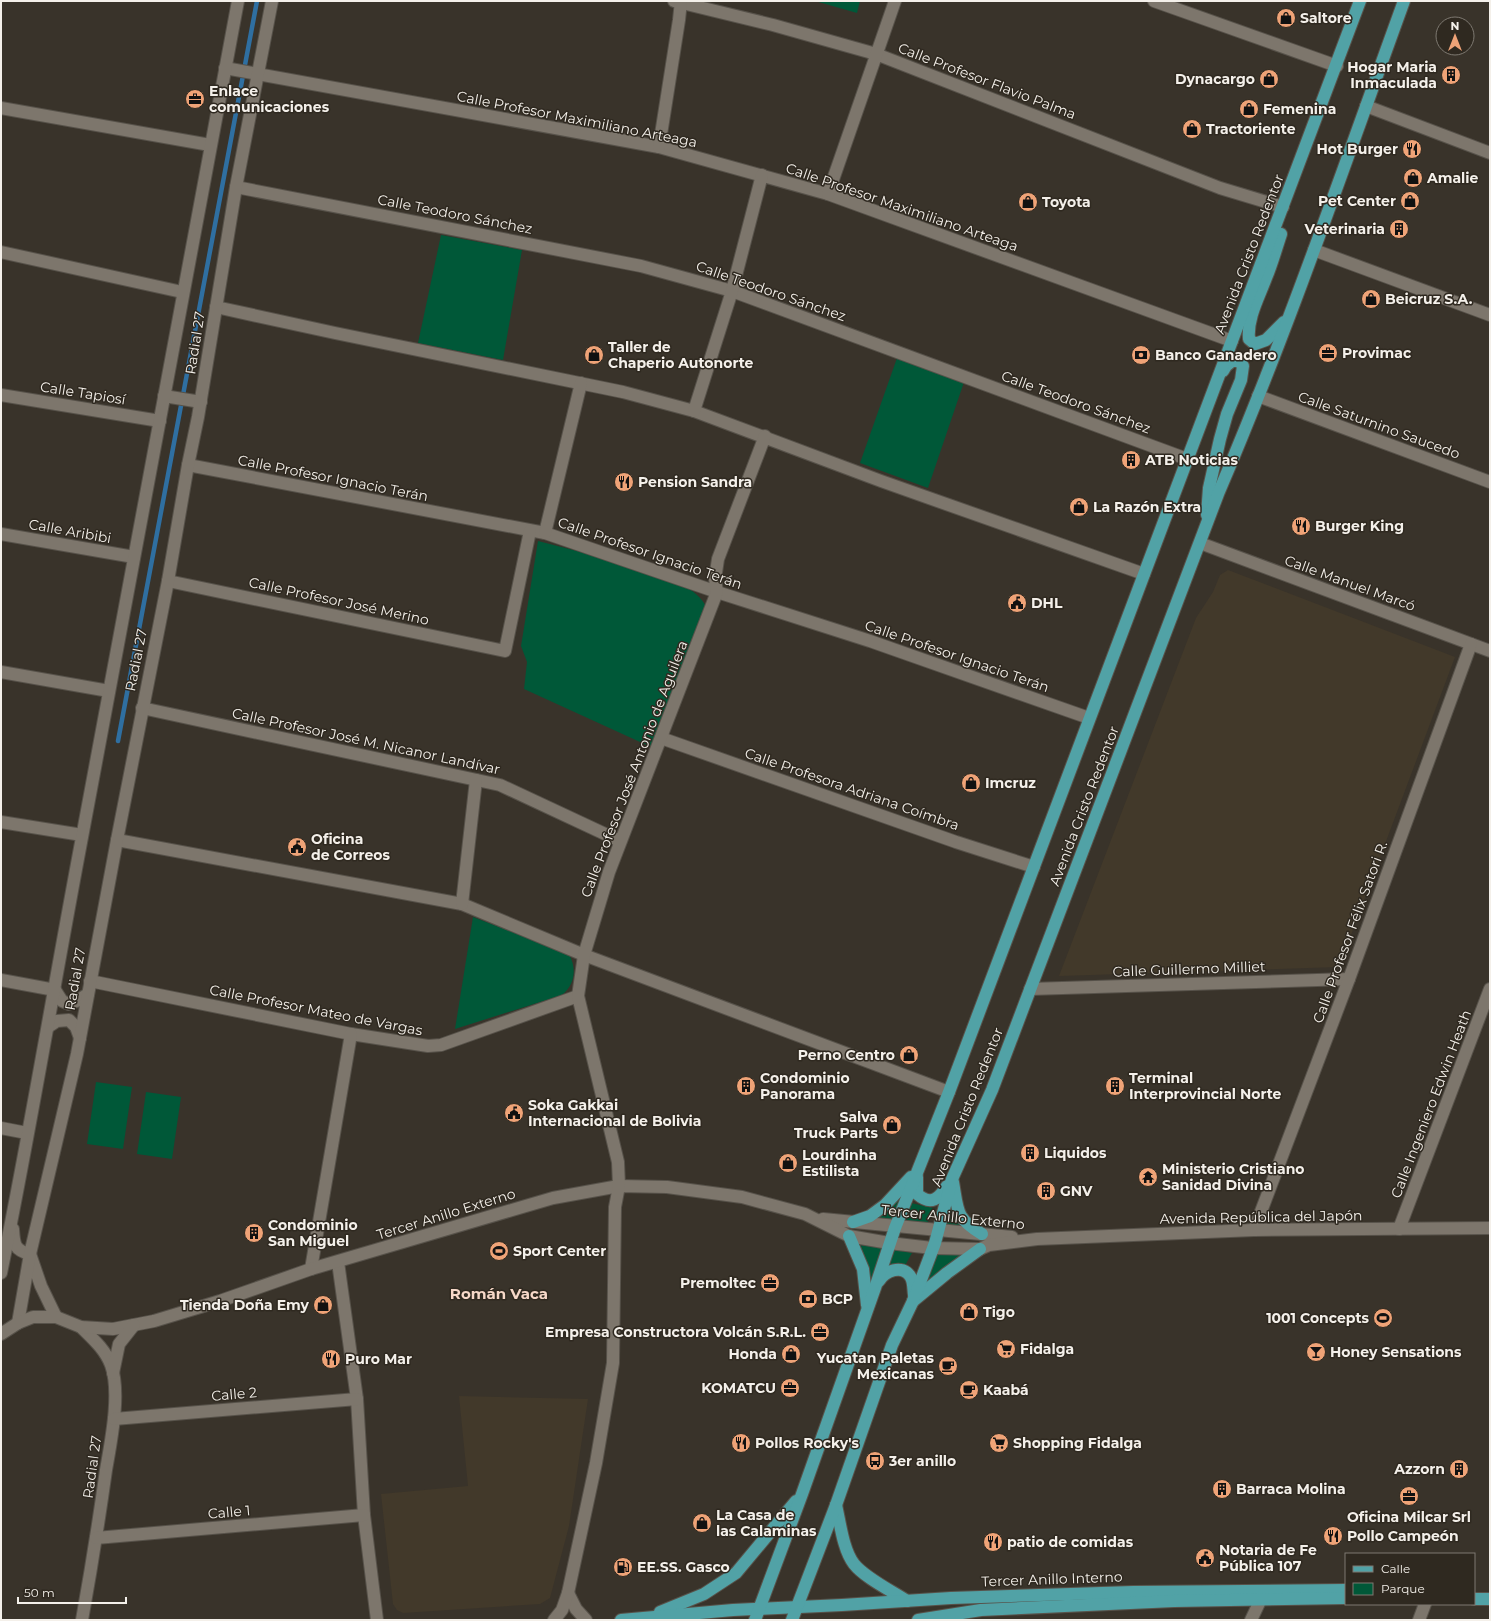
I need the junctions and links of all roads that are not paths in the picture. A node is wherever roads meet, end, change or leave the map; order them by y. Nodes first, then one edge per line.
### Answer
1 (238, 1) edge
2 (272, 1) edge
3 (678, 1) edge
4 (895, 1) edge
5 (1154, 1) edge
6 (1360, 1) edge
7 (1404, 1) edge
8 (876, 54) junction
9 (1337, 66) junction
10 (227, 68) junction
11 (253, 73) junction
12 (1366, 106) junction
13 (1, 108) edge
14 (210, 145) junction
15 (659, 147) junction
16 (1490, 153) edge
17 (762, 175) junction
18 (1292, 186) junction
19 (236, 187) junction
20 (828, 194) junction
21 (1284, 207) junction
22 (1314, 250) junction
23 (1, 252) edge
24 (732, 291) junction
25 (182, 292) junction
26 (216, 307) junction
27 (1290, 314) junction
28 (1490, 315) edge
29 (1232, 341) junction
30 (581, 383) junction
31 (1214, 389) junction
32 (1, 395) edge
33 (1258, 396) junction
34 (168, 397) junction
35 (196, 401) junction
36 (694, 411) junction
37 (160, 421) junction
38 (764, 436) junction
39 (1187, 459) junction
40 (188, 465) junction
41 (1490, 482) edge
42 (1208, 524) junction
43 (530, 531) junction
44 (545, 533) junction
45 (1, 534) edge
46 (1200, 543) junction
47 (134, 557) junction
48 (1144, 574) junction
49 (168, 580) junction
50 (717, 592) junction
51 (1471, 644) junction
52 (1490, 651) edge
53 (1, 672) edge
54 (109, 691) junction
55 (142, 708) junction
56 (1089, 718) junction
57 (661, 738) junction
58 (476, 780) junction
59 (1, 822) edge
60 (82, 835) junction
61 (117, 840) junction
62 (620, 841) junction
63 (1034, 867) junction
64 (462, 904) junction
65 (584, 955) junction
66 (1349, 979) junction
67 (1, 980) edge
68 (90, 981) junction
69 (1490, 989) edge
70 (55, 990) junction
71 (1030, 990) junction
72 (88, 994) junction
73 (578, 996) junction
74 (48, 1027) junction
75 (351, 1034) junction
76 (80, 1038) junction
77 (949, 1092) junction
78 (1, 1128) edge
79 (27, 1133) junction
80 (917, 1170) junction
81 (952, 1179) junction
82 (619, 1186) junction
83 (12, 1217) junction
84 (816, 1219) junction
85 (853, 1222) junction
86 (896, 1226) junction
87 (1490, 1228) edge
88 (1399, 1229) junction
89 (938, 1230) junction
90 (1254, 1230) junction
91 (982, 1234) junction
92 (849, 1236) junction
93 (1033, 1240) junction
94 (889, 1243) junction
95 (932, 1248) junction
96 (980, 1249) junction
97 (30, 1254) junction
98 (338, 1262) junction
99 (311, 1269) junction
100 (1, 1273) edge
101 (875, 1288) junction
102 (913, 1299) junction
103 (867, 1308) junction
104 (56, 1317) junction
105 (18, 1323) junction
106 (134, 1325) junction
107 (81, 1328) junction
108 (1, 1334) edge
109 (113, 1374) junction
110 (357, 1399) junction
111 (114, 1419) junction
112 (802, 1494) junction
113 (836, 1505) junction
114 (364, 1515) junction
115 (96, 1538) junction
116 (1345, 1590) edge
117 (1475, 1590) edge
118 (1490, 1591) edge
119 (568, 1592) junction
120 (1345, 1598) edge
121 (1475, 1598) edge
122 (1261, 1599) junction
123 (1490, 1599) edge
124 (907, 1601) junction
125 (1425, 1605) edge
126 (797, 1608) junction
127 (757, 1614) edge
128 (645, 1618) junction
129 (82, 1620) edge
130 (378, 1620) edge
131 (554, 1620) edge
132 (586, 1620) edge
133 (621, 1620) edge
134 (792, 1620) edge
135 (918, 1620) edge
136 (1252, 1620) edge
137 (1419, 1620) edge

1 - 10 street, Radial 27
2 - 11 street, Radial 27
3 - 8 street, Calle Profesor Flavio Palma
3 - 15 street
4 - 8 street
5 - 9 street
6 - 9 main road, Avenida Cristo Redentor
7 - 12 main road, Avenida Cristo Redentor
8 - 20 street
8 - 21 street, Calle Profesor Flavio Palma
9 - 18 main road, Avenida Cristo Redentor
10 - 11 street, Calle Profesor Maximiliano Arteaga
10 - 14 street, Radial 27
11 - 15 street, Calle Profesor Maximiliano Arteaga
11 - 19 street, Radial 27
12 - 16 street
12 - 22 main road, Avenida Cristo Redentor
13 - 14 street
14 - 25 street, Radial 27
15 - 17 street, Calle Profesor Maximiliano Arteaga
17 - 20 street, Calle Profesor Maximiliano Arteaga
17 - 24 street
18 - 21 main road, Avenida Cristo Redentor
18 - 27 main road
19 - 24 street, Calle Teodoro Sánchez
19 - 26 street, Radial 27
20 - 29 street, Calle Profesor Maximiliano Arteaga
21 - 29 main road, Avenida Cristo Redentor
22 - 27 main road, Avenida Cristo Redentor
22 - 28 street
23 - 25 street
24 - 36 street
24 - 39 street, Calle Teodoro Sánchez
25 - 34 street, Radial 27
26 - 30 street
26 - 35 street, Radial 27
27 - 33 main road, Avenida Cristo Redentor
29 - 31 main road, Avenida Cristo Redentor
30 - 36 street
30 - 44 street
31 - 39 main road, Avenida Cristo Redentor
31 - 42 main road
32 - 37 street, Calle Tapiosí
33 - 41 street, Calle Saturnino Saucedo
33 - 42 main road, Avenida Cristo Redentor
34 - 35 street
34 - 37 street, Radial 27
35 - 40 street, Radial 27
36 - 38 street
37 - 47 street, Radial 27
38 - 48 street
38 - 50 street, Calle Profesor José Antonio de Aguilera
39 - 48 main road, Avenida Cristo Redentor
40 - 43 street, Calle Profesor Ignacio Terán
40 - 49 street, Radial 27
42 - 46 main road, Avenida Cristo Redentor
43 - 44 street, Calle Profesor Ignacio Terán
43 - 49 street, Calle Profesor José Merino
44 - 50 street, Calle Profesor Ignacio Terán
45 - 47 street, Calle Aribibi
46 - 51 street, Calle Manuel Marcó
46 - 71 main road, Avenida Cristo Redentor
47 - 54 street, Radial 27
48 - 56 main road, Avenida Cristo Redentor
49 - 55 street, Radial 27
50 - 56 street, Calle Profesor Ignacio Terán
50 - 57 street, Calle Profesor José Antonio de Aguilera
51 - 52 street, Calle Manuel Marcó
51 - 66 street, Calle Profesor Félix Satori R.
53 - 54 street
54 - 60 street, Radial 27
55 - 58 street, Calle Profesor José M. Nicanor Landívar
55 - 61 street, Radial 27
56 - 63 main road, Avenida Cristo Redentor
57 - 62 street, Calle Profesor José Antonio de Aguilera
57 - 63 street, Calle Profesora Adriana Coímbra
58 - 62 street, Calle Profesor José M. Nicanor Landívar
58 - 64 street
59 - 60 street
60 - 70 street, Radial 27
61 - 64 street
61 - 68 street, Radial 27
62 - 65 street, Calle Profesor José Antonio de Aguilera
63 - 77 main road, Avenida Cristo Redentor
64 - 65 street
65 - 73 street, Calle Profesor José Antonio de Aguilera
65 - 77 street
66 - 71 street, Calle Guillermo Milliet
66 - 90 street, Calle Profesor Félix Satori R.
67 - 70 street
68 - 72 street, Radial 27
68 - 75 street, Calle Profesor Mateo de Vargas
69 - 88 street, Calle Ingeniero Edwin Heath
70 - 72 street
70 - 74 street, Radial 27
71 - 81 main road, Avenida Cristo Redentor
72 - 76 street, Radial 27
73 - 75 street, Calle Profesor Mateo de Vargas
73 - 82 street, Calle Profesor José Antonio de Aguilera
74 - 76 street
74 - 79 street, Radial 27
75 - 99 street
76 - 97 street, Radial 27
77 - 80 main road, Avenida Cristo Redentor
78 - 79 street
79 - 83 street, Radial 27
80 - 81 main road
80 - 85 main road
80 - 86 main road, Avenida Cristo Redentor
81 - 89 main road, Avenida Cristo Redentor
81 - 91 main road
82 - 84 street, Tercer Anillo Externo
82 - 98 street, Tercer Anillo Externo
82 - 119 street, Calle Profesor José Antonio de Aguilera
83 - 97 street
83 - 100 street, Radial 27
84 - 85 street, Tercer Anillo Externo
84 - 92 street, Tercer Anillo Externo
85 - 86 street, Tercer Anillo Externo
86 - 89 street, Tercer Anillo Externo
86 - 94 main road, Avenida Cristo Redentor
87 - 88 street, Avenida República del Japón
88 - 90 street, Avenida República del Japón
89 - 91 street, Tercer Anillo Externo
89 - 95 main road, Avenida Cristo Redentor
90 - 93 street, Avenida República del Japón
91 - 93 street, Tercer Anillo Externo
92 - 94 street, Tercer Anillo Externo
92 - 103 main road
93 - 96 street, Tercer Anillo Externo
94 - 95 street, Tercer Anillo Externo
94 - 101 main road, Avenida Cristo Redentor
95 - 96 street, Tercer Anillo Externo
95 - 102 main road, Avenida Cristo Redentor
96 - 102 main road
97 - 104 street
97 - 105 street, Radial 27
98 - 99 street, Tercer Anillo Externo
98 - 110 street
99 - 106 street, Tercer Anillo Externo
101 - 102 main road
101 - 103 main road, Avenida Cristo Redentor
102 - 113 main road, Avenida Cristo Redentor
103 - 112 main road, Avenida Cristo Redentor
104 - 105 street, Tercer Anillo Externo
104 - 107 street, Tercer Anillo Externo
105 - 108 street, Tercer Anillo Externo
106 - 107 street, Tercer Anillo Externo
106 - 109 street
107 - 109 street, Radial 27
109 - 111 street, Radial 27
110 - 111 street, Calle 2
110 - 114 street
111 - 115 street, Radial 27
112 - 127 main road, Avenida Cristo Redentor
112 - 128 main road
113 - 124 main road
113 - 126 main road, Avenida Cristo Redentor
114 - 115 street, Calle 1
114 - 130 street
115 - 129 street, Radial 27
116 - 124 main road, Tercer Anillo Interno
117 - 118 main road
119 - 131 street, Calle Profesor José Antonio de Aguilera
119 - 132 street
120 - 122 main road, Tercer Anillo Interno
121 - 123 main road
122 - 135 main road, Tercer Anillo Interno
122 - 136 street
124 - 126 main road, Tercer Anillo Interno
125 - 137 street
126 - 127 main road, Tercer Anillo Interno
126 - 134 main road, Avenida Cristo Redentor
127 - 128 main road, Tercer Anillo Interno
128 - 133 main road, Tercer Anillo Interno

